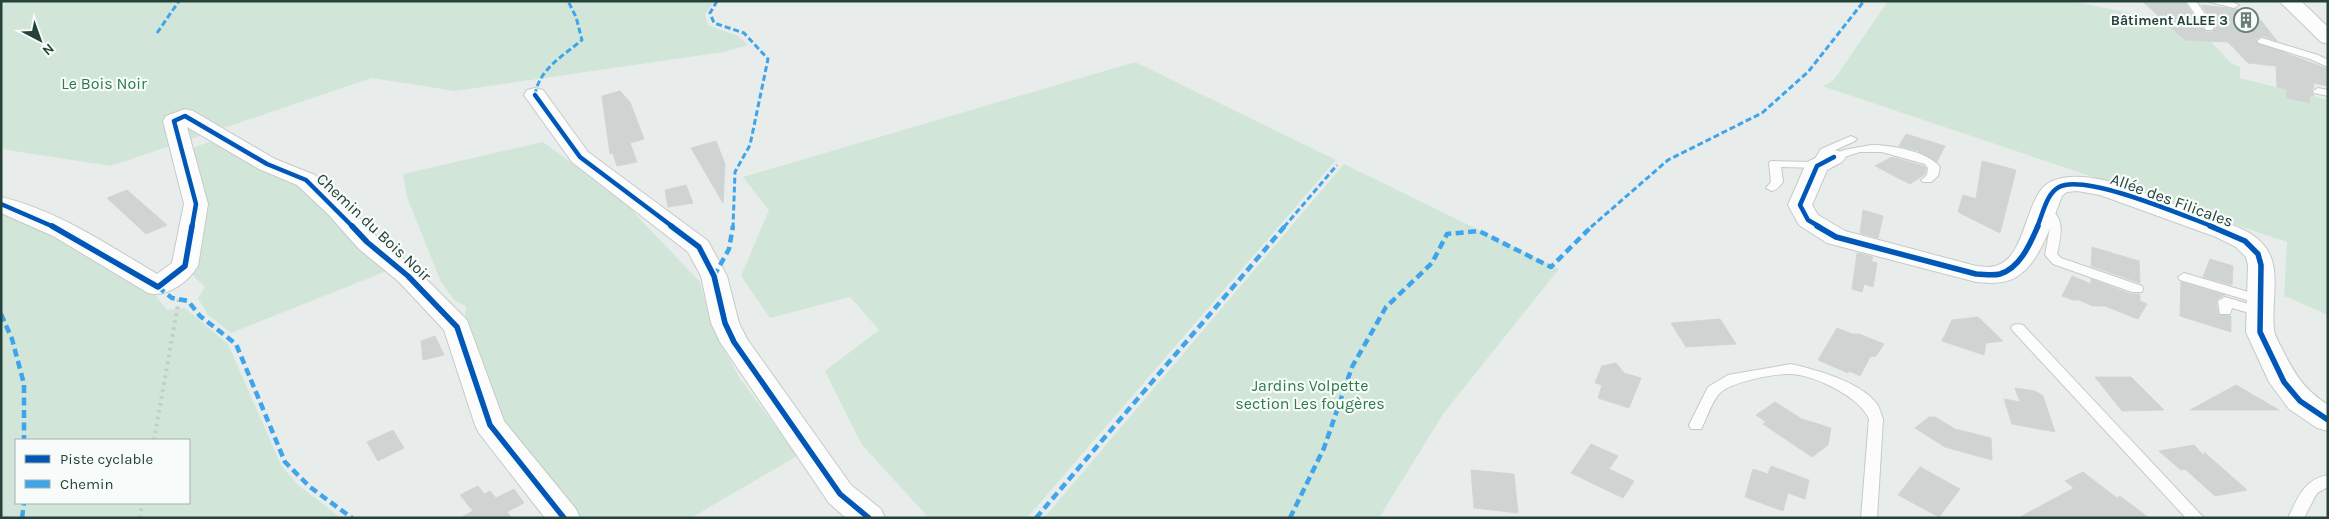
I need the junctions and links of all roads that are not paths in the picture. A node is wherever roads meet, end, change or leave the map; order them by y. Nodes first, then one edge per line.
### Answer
1 (2191, 1) edge
2 (2211, 1) edge
3 (2289, 1) edge
4 (2234, 5) dead end
5 (2209, 28) dead end
6 (2328, 38) edge
7 (2262, 41) dead end
8 (2328, 64) edge
9 (536, 95) dead end
10 (1834, 154) junction
11 (1927, 180) dead end
12 (1772, 188) dead end
13 (1, 204) edge
14 (2043, 211) junction
15 (2184, 277) dead end
16 (2136, 289) dead end
17 (2260, 306) junction
18 (2225, 311) dead end
19 (2018, 328) dead end
20 (2328, 420) edge
21 (1696, 424) dead end
22 (2328, 481) edge
23 (564, 518) edge
24 (869, 518) edge
25 (1869, 518) edge
26 (2196, 518) edge
27 (2296, 518) edge

1 - 5 lane
2 - 4 lane
3 - 6 street
7 - 8 lane
9 - 24 street
10 - 11 lane
10 - 12 lane
10 - 14 street, Allée des Filicales
13 - 23 street, Chemin du Bois Noir
14 - 16 lane
14 - 17 street, Allée des Filicales
15 - 17 lane
17 - 18 lane
17 - 20 street, Allée des Filicales
19 - 26 lane
21 - 25 lane
22 - 27 lane

